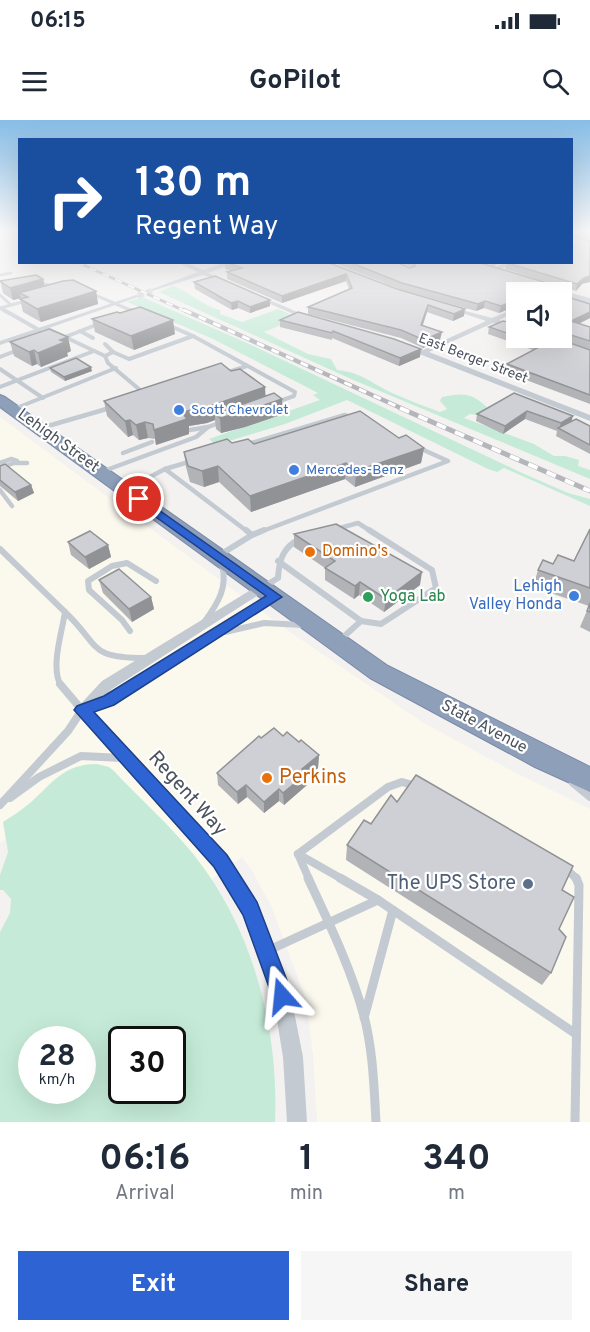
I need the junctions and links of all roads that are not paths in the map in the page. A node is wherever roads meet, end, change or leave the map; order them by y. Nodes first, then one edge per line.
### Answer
1 (184, 280) edge
2 (219, 280) edge
3 (31, 283) edge
4 (232, 285) edge
5 (154, 290) tunnel mouth
6 (86, 291) edge
7 (54, 293) edge
8 (251, 294) edge
9 (0, 295) edge
10 (138, 296) tunnel mouth
11 (572, 296) edge
12 (33, 299) edge
13 (590, 301) edge
14 (116, 303) junction
15 (11, 305) junction
16 (443, 305) edge
17 (0, 308) edge
18 (506, 314) edge
19 (131, 317) edge
20 (315, 320) edge
21 (493, 320) junction
22 (105, 322) edge
23 (160, 322) edge
24 (506, 325) edge
25 (42, 329) junction
26 (80, 331) junction
27 (63, 336) junction
28 (193, 336) junction
29 (51, 338) edge
30 (93, 338) dead end
31 (397, 342) edge
32 (0, 344) edge
33 (105, 344) dead end
34 (21, 349) edge
35 (94, 351) junction
36 (113, 352) junction
37 (424, 352) junction
38 (66, 353) edge
39 (105, 356) junction
40 (0, 357) edge
41 (76, 358) junction
42 (247, 366) junction
43 (116, 368) junction
44 (0, 369) edge
45 (220, 374) edge
46 (18, 381) junction
47 (0, 387) edge
48 (154, 395) edge
49 (148, 397) junction
50 (43, 398) junction
51 (138, 400) edge
52 (118, 405) edge
53 (6, 406) edge
54 (268, 406) edge
55 (590, 418) edge
56 (355, 419) edge
57 (228, 420) edge
58 (208, 427) junction
59 (40, 428) junction
60 (190, 430) dead end
61 (152, 442) edge
62 (244, 446) edge
63 (416, 447) edge
64 (123, 453) dead end
65 (198, 459) edge
66 (0, 463) edge
67 (0, 468) edge
68 (165, 469) junction
69 (101, 472) junction
70 (0, 490) edge
71 (126, 490) junction
72 (12, 506) dead end
73 (329, 531) edge
74 (252, 535) junction
75 (310, 536) edge
76 (0, 549) edge
77 (218, 555) junction
78 (278, 561) junction
79 (156, 581) dead end
80 (268, 592) junction
81 (65, 612) junction
82 (361, 621) junction
83 (199, 628) junction
84 (318, 628) junction
85 (130, 631) dead end
86 (216, 635) junction
87 (337, 642) junction
88 (150, 658) junction
89 (379, 672) joint
90 (82, 710) junction
91 (127, 759) junction
92 (545, 759) junction
93 (590, 780) edge
94 (429, 793) edge
95 (590, 796) edge
96 (0, 805) edge
97 (298, 854) junction
98 (552, 860) edge
99 (378, 900) junction
100 (393, 910) junction
101 (326, 922) junction
102 (267, 951) junction
103 (364, 1018) junction
104 (576, 1034) junction
105 (297, 1122) edge
106 (376, 1122) edge
107 (575, 1122) edge

1 - 5 street
2 - 4 street
3 - 7 lane
6 - 14 lane
8 - 20 street
9 - 15 lane
10 - 14 street
11 - 13 main road
12 - 15 lane
14 - 19 lane
14 - 25 street
15 - 17 lane
16 - 21 street
17 - 25 lane
18 - 21 street
21 - 24 street
21 - 37 street
22 - 26 lane
23 - 28 lane
25 - 27 lane
25 - 32 street
26 - 27 lane
26 - 30 lane
27 - 29 lane
27 - 35 lane
28 - 36 lane
28 - 42 lane
31 - 37 street, East Berger Street
33 - 36 lane
34 - 40 lane
35 - 39 lane
35 - 41 lane
36 - 39 lane
37 - 55 street, East Berger Street
38 - 41 lane
39 - 43 lane
41 - 46 lane
42 - 45 lane
42 - 54 lane
43 - 49 lane
43 - 50 lane
44 - 46 lane
46 - 47 lane
46 - 50 lane
48 - 49 lane
49 - 51 lane
50 - 53 lane
52 - 59 lane
53 - 59 highway, Lehigh Street
56 - 62 lane
57 - 58 lane
58 - 60 lane
58 - 69 lane
59 - 69 highway, Lehigh Street
61 - 64 lane
63 - 74 lane
65 - 68 lane
66 - 67 lane
68 - 71 lane
68 - 74 lane
69 - 71 highway, Lehigh Street
70 - 72 lane
71 - 77 highway, Lehigh Street
73 - 82 lane
74 - 77 lane
75 - 78 lane
76 - 81 lane
77 - 80 highway, Lehigh Street
77 - 83 lane
78 - 80 lane
78 - 82 lane
79 - 85 lane
80 - 83 street
80 - 84 highway, Lehigh Street
80 - 86 street
81 - 88 lane
81 - 90 lane
82 - 87 lane
83 - 88 street
84 - 86 lane
84 - 87 highway, Lehigh Street
86 - 90 street
87 - 89 highway, Lehigh Street
88 - 90 street
89 - 92 highway, State Avenue
90 - 91 street, Regent Way
90 - 96 lane
91 - 96 lane
91 - 102 street, Regent Way
92 - 93 highway, State Avenue
92 - 95 lane
94 - 97 lane
97 - 99 lane
97 - 101 lane
98 - 104 lane
99 - 100 lane
99 - 101 lane
100 - 103 lane
100 - 104 lane
101 - 102 lane
101 - 103 lane
102 - 105 street, Regent Way
103 - 106 lane
104 - 107 lane

